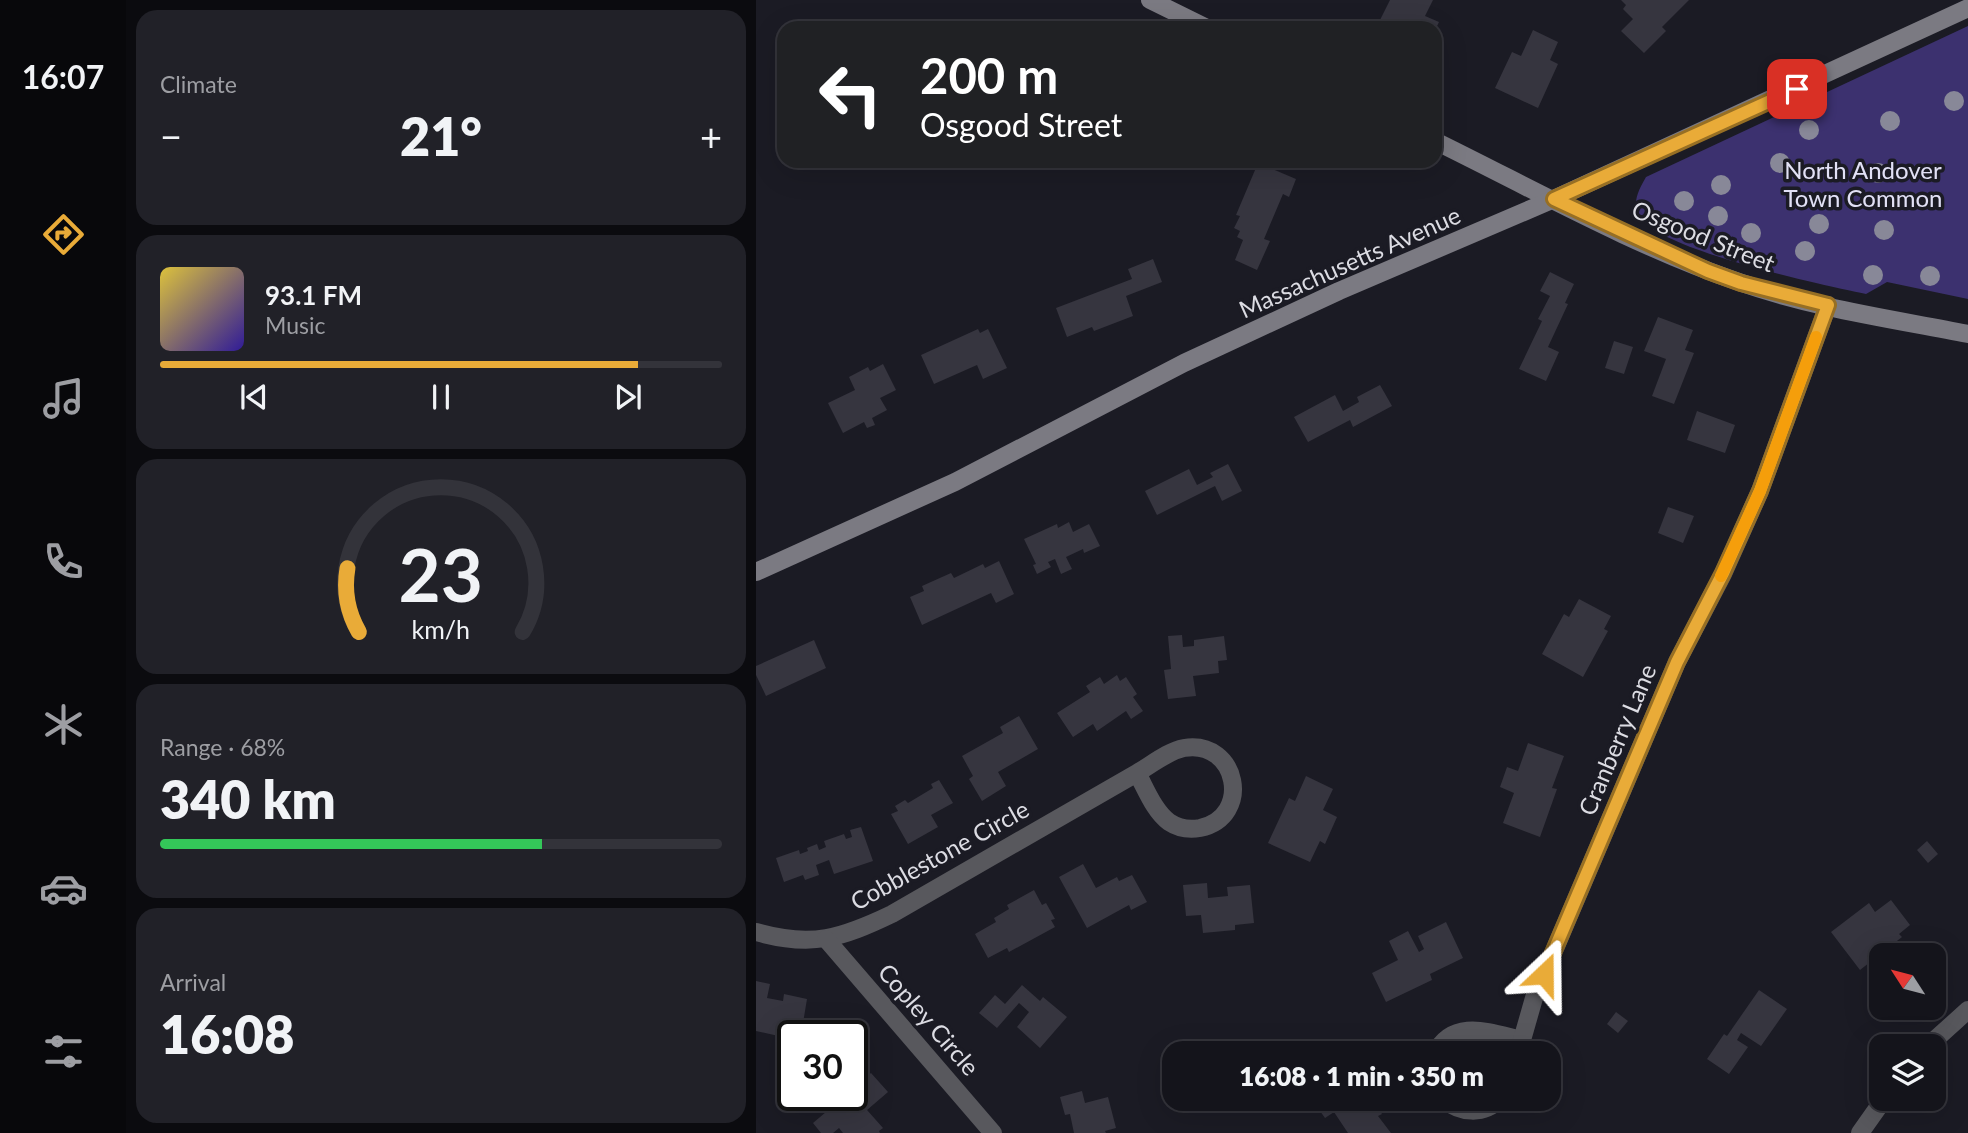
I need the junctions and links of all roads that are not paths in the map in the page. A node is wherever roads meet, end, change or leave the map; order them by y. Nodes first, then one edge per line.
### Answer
1 (1150, 0) edge
2 (1968, 8) edge
3 (1193, 21) edge
4 (1442, 144) edge
5 (1554, 199) junction
6 (1828, 305) junction
7 (1968, 334) edge
8 (756, 572) edge
9 (1137, 773) junction
10 (756, 932) edge
11 (826, 939) junction
12 (1968, 1010) edge
13 (1941, 1034) edge
14 (1443, 1041) edge
15 (1503, 1041) edge
16 (1522, 1041) edge
17 (1876, 1111) edge
18 (993, 1133) edge
19 (1860, 1133) edge

1 - 3 main road
2 - 5 main road, Massachusetts Avenue
4 - 5 main road, Osgood Street
5 - 6 main road, Osgood Street
5 - 8 main road, Massachusetts Avenue
6 - 7 main road, Osgood Street
6 - 16 street, Cranberry Lane
9 - 9 street, Cobblestone Circle
9 - 11 street, Cobblestone Circle
10 - 11 street, Cobblestone Circle
11 - 18 street, Copley Circle
12 - 13 street
14 - 15 street, Cranberry Lane
17 - 19 street

